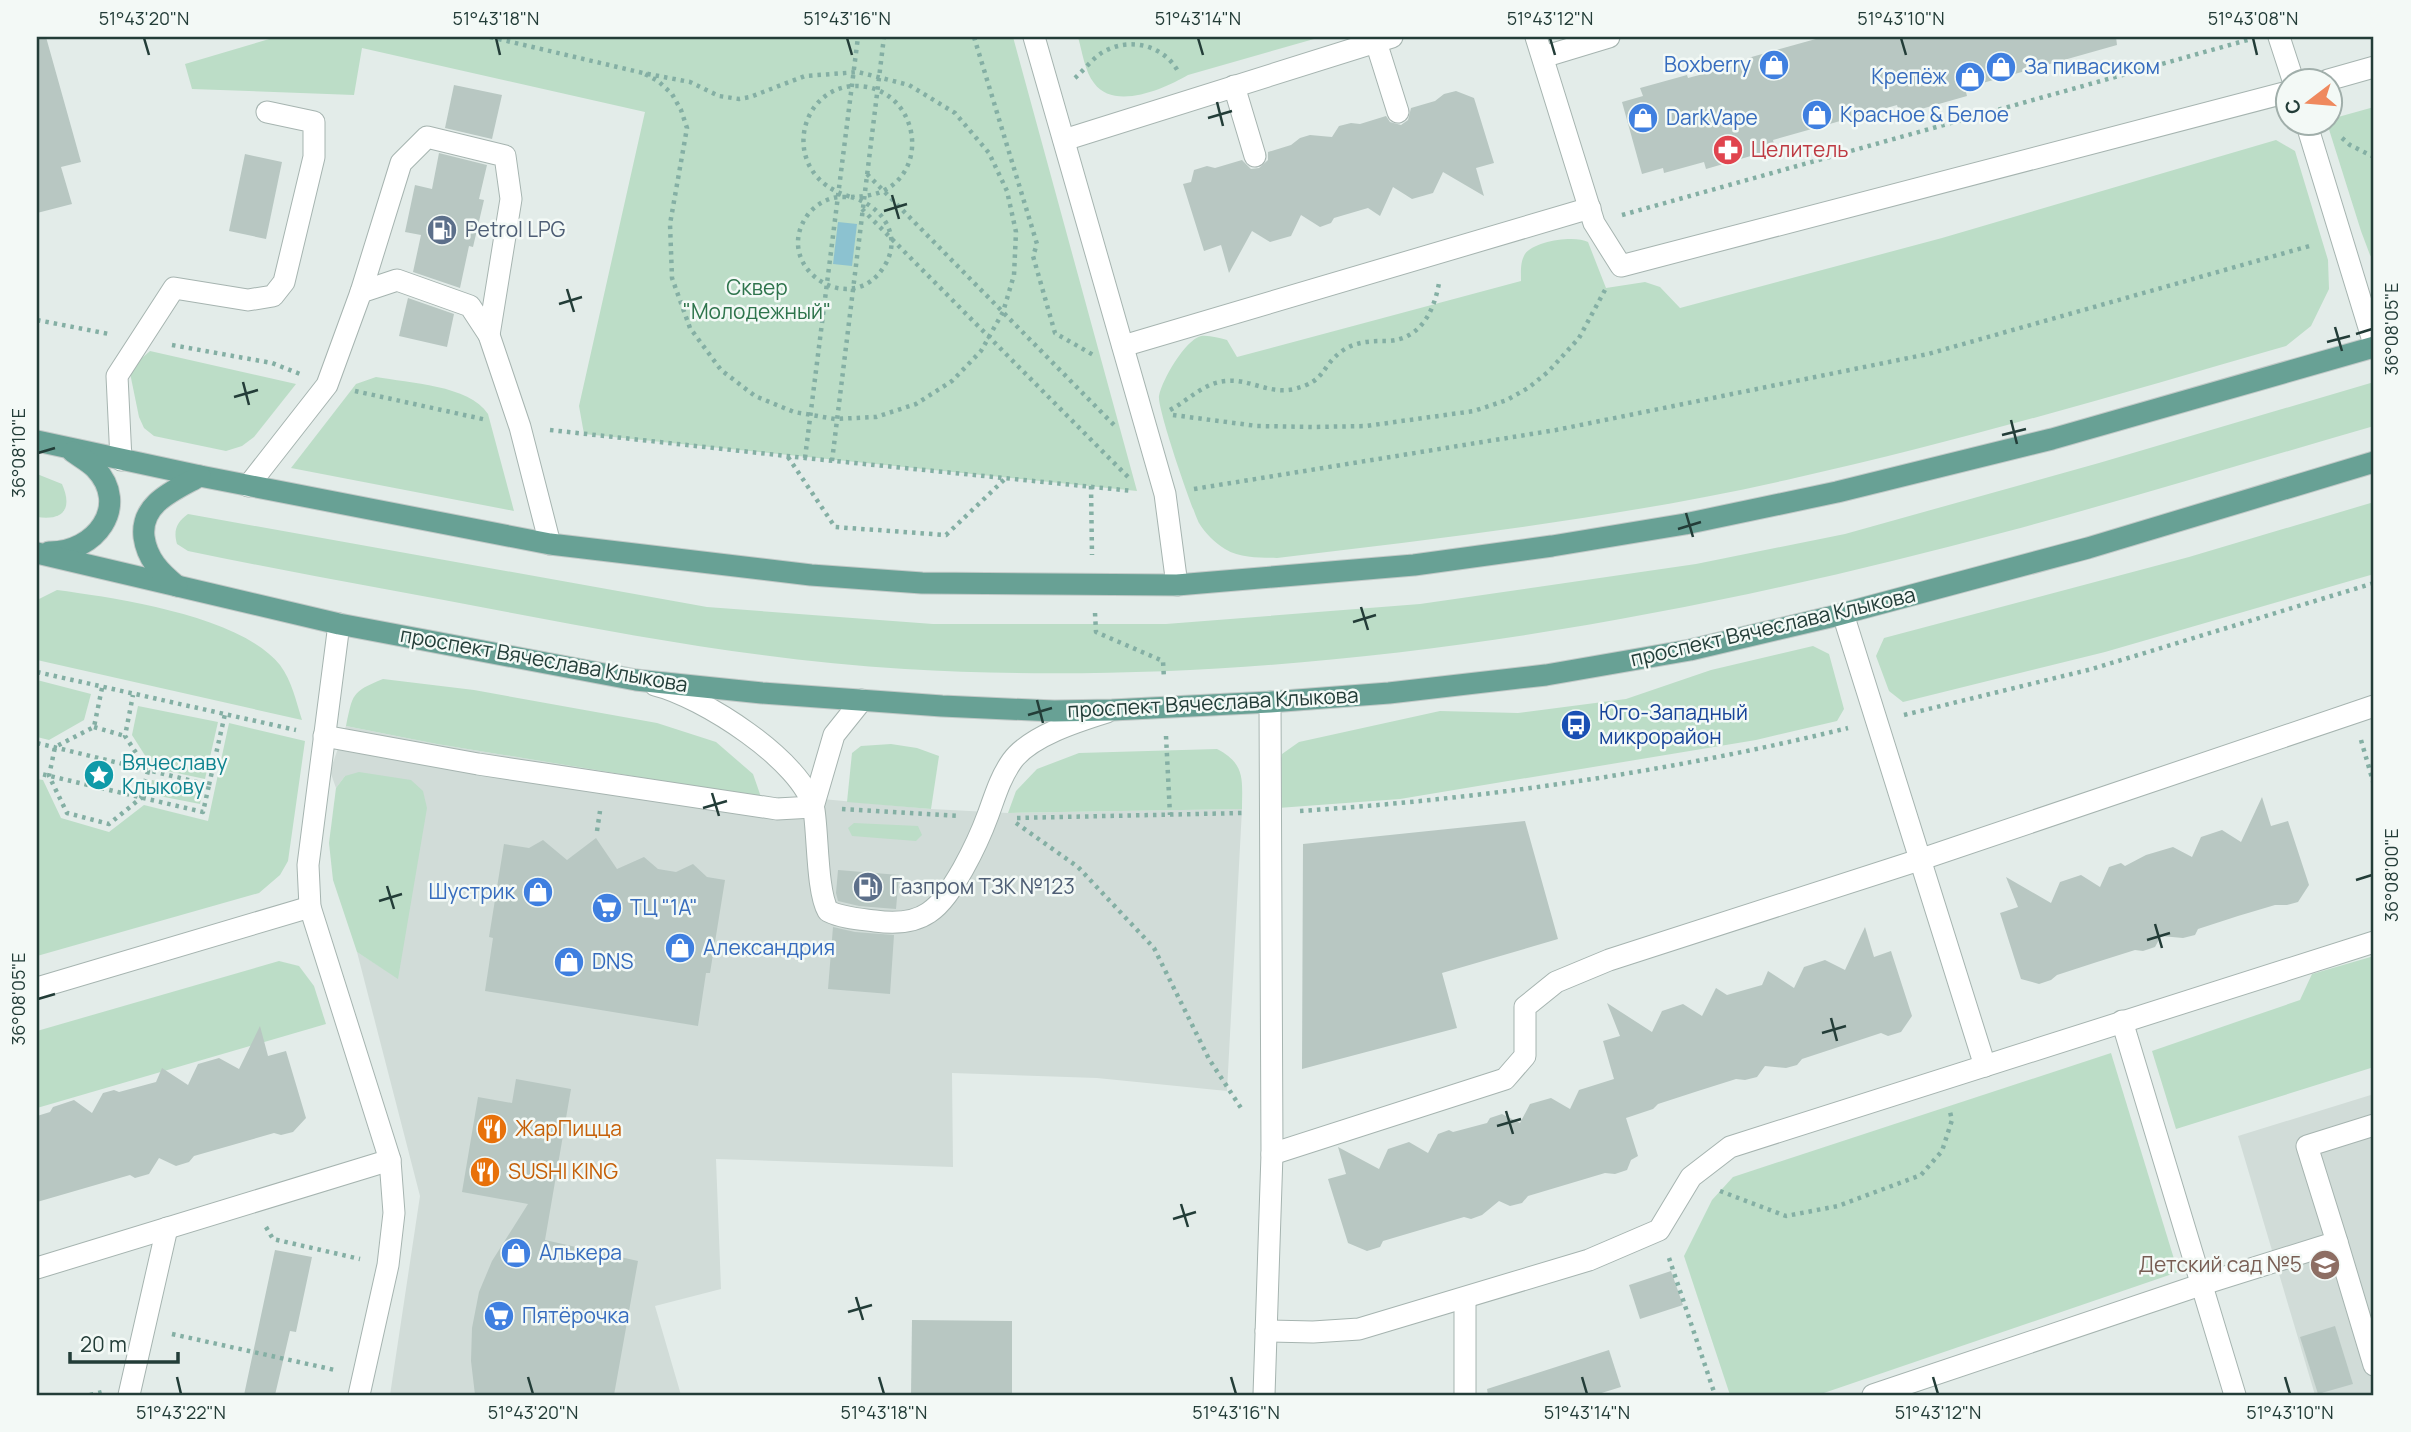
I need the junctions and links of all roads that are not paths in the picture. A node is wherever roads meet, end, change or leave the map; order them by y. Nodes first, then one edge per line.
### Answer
1 (1034, 37) edge
2 (1536, 37) edge
3 (1609, 37) edge
4 (2279, 37) edge
5 (1384, 39) edge
6 (1543, 57) junction
7 (2288, 66) edge
8 (2374, 67) edge
9 (2344, 75) edge
10 (1234, 86) junction
11 (2274, 96) edge
12 (267, 112) dead end
13 (1398, 112) dead end
14 (2310, 136) edge
15 (1064, 140) junction
16 (1255, 156) dead end
17 (1592, 215) junction
18 (361, 292) junction
19 (489, 335) junction
20 (1123, 345) junction
21 (2374, 345) edge
22 (37, 441) edge
23 (68, 449) junction
24 (121, 460) junction
25 (2374, 462) edge
26 (200, 476) junction
27 (248, 486) junction
28 (550, 544) junction
29 (37, 553) edge
30 (1177, 585) junction
31 (179, 587) junction
32 (1843, 614) junction
33 (339, 624) junction
34 (636, 680) junction
35 (862, 700) junction
36 (1269, 702) junction
37 (2374, 706) edge
38 (1112, 710) junction
39 (324, 736) junction
40 (813, 807) junction
41 (1919, 860) junction
42 (310, 906) junction
43 (2374, 942) edge
44 (37, 988) edge
45 (2122, 1021) junction
46 (1985, 1066) junction
47 (2374, 1125) edge
48 (1272, 1154) junction
49 (390, 1160) junction
50 (167, 1228) junction
51 (2337, 1242) junction
52 (37, 1268) edge
53 (2203, 1284) junction
54 (1465, 1298) junction
55 (1266, 1331) junction
56 (2374, 1365) edge
57 (361, 1386) edge
58 (129, 1395) edge
59 (1264, 1395) edge
60 (1465, 1395) edge
61 (1873, 1395) edge
62 (2235, 1395) edge

1 - 15 lane
2 - 6 lane
3 - 6 lane
4 - 7 lane
5 - 10 lane
5 - 13 lane
6 - 17 lane
8 - 9 lane
10 - 15 lane
10 - 16 lane
11 - 17 lane
12 - 24 lane
14 - 21 lane
15 - 20 lane
17 - 20 lane
18 - 19 lane
18 - 19 lane
18 - 27 lane
19 - 28 lane
20 - 30 lane
21 - 30 main road
22 - 23 main road
23 - 24 main road
23 - 29 main road
24 - 26 main road
25 - 32 main road, проспект Вячеслава Клыкова
26 - 27 main road
26 - 31 main road
27 - 28 main road
28 - 30 main road
29 - 31 main road, проспект Вячеслава Клыкова
31 - 33 main road, проспект Вячеслава Клыкова
32 - 36 main road, проспект Вячеслава Клыкова
32 - 41 lane
33 - 34 main road, проспект Вячеслава Клыкова
33 - 39 lane
34 - 35 main road, проспект Вячеслава Клыкова
34 - 40 lane
35 - 38 main road, проспект Вячеслава Клыкова
35 - 40 lane
36 - 38 main road, проспект Вячеслава Клыкова
36 - 48 lane
37 - 41 lane
38 - 40 lane
39 - 40 lane
39 - 42 lane
41 - 46 lane
41 - 48 lane
42 - 44 lane
42 - 49 lane
43 - 45 lane
45 - 46 lane
45 - 53 lane
46 - 54 lane
47 - 51 lane
48 - 55 lane
49 - 50 lane
49 - 57 lane
50 - 52 lane
50 - 58 lane
51 - 53 lane
51 - 56 lane
53 - 61 lane
53 - 62 lane
54 - 55 lane
54 - 60 lane
55 - 59 lane

